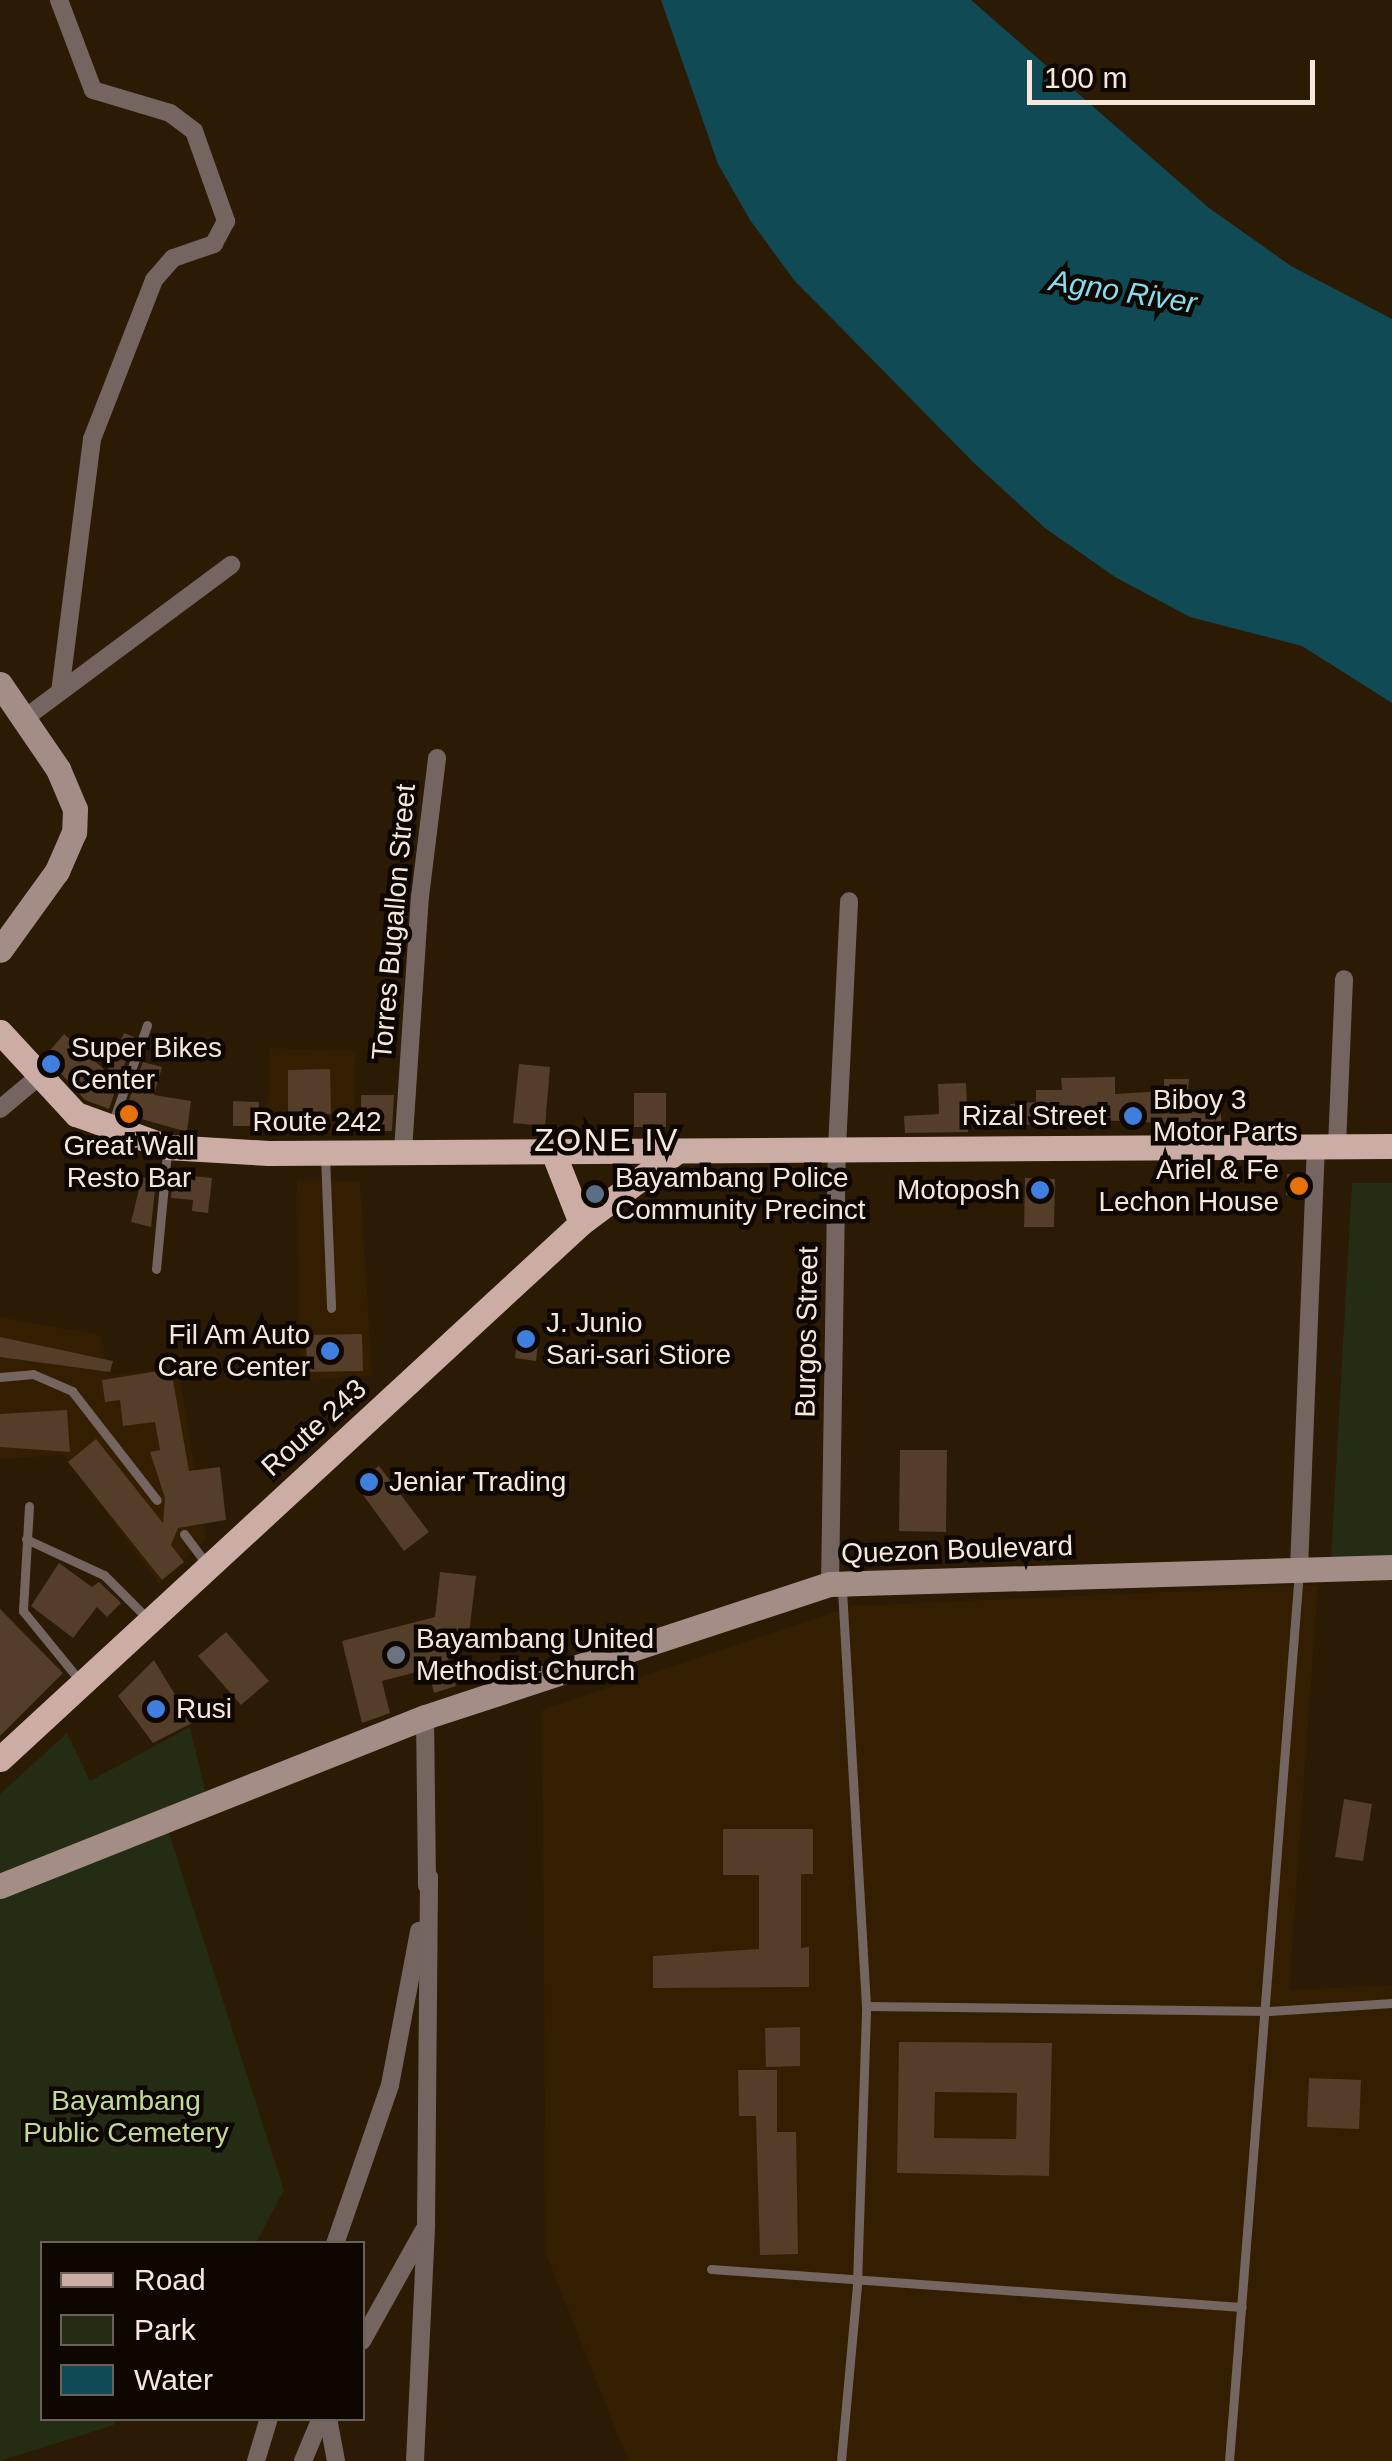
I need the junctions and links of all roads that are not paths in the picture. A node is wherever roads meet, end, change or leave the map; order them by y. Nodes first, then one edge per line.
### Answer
1 (59, 0) edge
2 (231, 564) dead end
3 (0, 684) edge
4 (60, 691) junction
5 (25, 718) junction
6 (437, 758) dead end
7 (849, 901) dead end
8 (0, 950) edge
9 (1344, 979) dead end
10 (147, 1025) dead end
11 (0, 1032) edge
12 (37, 1078) junction
13 (0, 1109) edge
14 (110, 1131) junction
15 (1327, 1146) junction
16 (1392, 1146) edge
17 (167, 1147) junction
18 (837, 1148) junction
19 (402, 1151) junction
20 (553, 1152) junction
21 (676, 1152) junction
22 (325, 1153) junction
23 (582, 1223) junction
24 (156, 1269) dead end
25 (332, 1308) dead end
26 (0, 1378) edge
27 (157, 1500) dead end
28 (29, 1506) dead end
29 (184, 1534) dead end
30 (26, 1539) junction
31 (208, 1566) junction
32 (1392, 1567) edge
33 (1300, 1568) junction
34 (836, 1584) junction
35 (149, 1620) junction
36 (80, 1680) junction
37 (425, 1717) junction
38 (0, 1758) edge
39 (429, 1877) junction
40 (0, 1886) edge
41 (1392, 2003) edge
42 (866, 2006) junction
43 (1269, 2010) junction
44 (426, 2226) junction
45 (336, 2241) edge
46 (710, 2269) dead end
47 (857, 2284) junction
48 (1242, 2307) junction
49 (365, 2337) edge
50 (268, 2421) edge
51 (323, 2421) edge
52 (326, 2421) edge
53 (256, 2461) edge
54 (303, 2461) edge
55 (336, 2461) edge
56 (415, 2461) edge
57 (841, 2461) edge
58 (1230, 2461) edge

1 - 4 street
2 - 4 street
3 - 5 street
4 - 5 street
5 - 8 street
6 - 19 street, Torres Bugallon Street
7 - 18 street, Burgos Street
9 - 15 street
10 - 14 lane
11 - 12 main road, Route 242
12 - 13 street
12 - 14 main road, Route 242
14 - 17 main road, Route 242
15 - 16 main road, Rizal Street
15 - 18 main road, Rizal Street
15 - 33 street
17 - 22 main road, Route 242
17 - 24 lane
18 - 21 main road, Rizal Street
18 - 34 street, Burgos Street
19 - 20 main road, Route 242
19 - 22 main road, Route 242
20 - 21 main road, Route 242
20 - 23 main road
21 - 23 main road, Route 243
22 - 25 lane
23 - 31 main road, Route 243
26 - 27 lane
28 - 30 lane
29 - 31 lane
30 - 35 lane
30 - 36 lane
31 - 35 main road, Route 243
32 - 33 street, Quezon Boulevard
33 - 34 street, Quezon Boulevard
33 - 43 lane
34 - 37 street, Quezon Boulevard
34 - 42 lane
35 - 36 main road, Route 243
36 - 38 main road, Route 243
37 - 39 street
37 - 40 street, Quezon Boulevard
39 - 44 street
39 - 45 street
41 - 43 lane
42 - 43 lane
42 - 47 lane
43 - 48 lane
44 - 49 street
44 - 56 street
46 - 47 lane
47 - 48 lane
47 - 57 lane
48 - 58 lane
50 - 53 street
51 - 54 street
52 - 55 street

